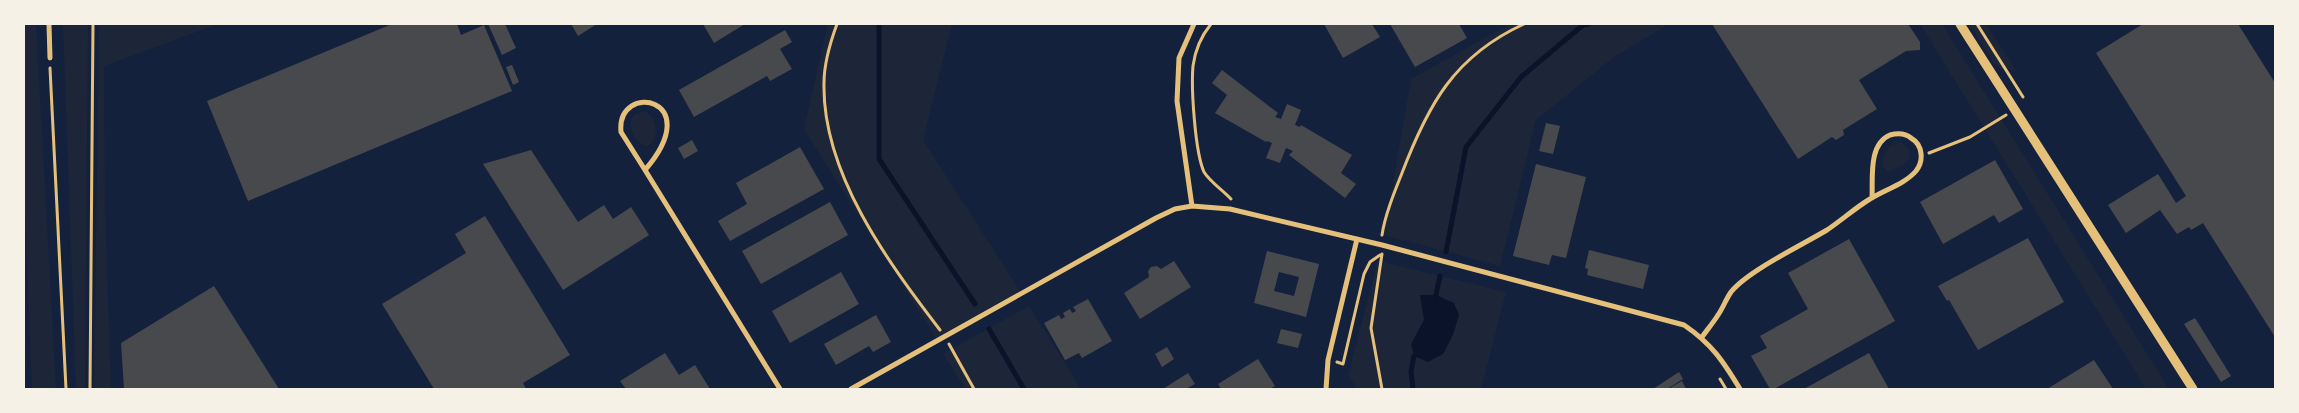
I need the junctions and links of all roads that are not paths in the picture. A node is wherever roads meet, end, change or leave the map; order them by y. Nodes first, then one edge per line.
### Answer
1 (49, 24) edge
2 (1194, 24) edge
3 (1960, 24) edge
4 (50, 58) road end
5 (645, 170) junction
6 (1872, 198) junction
7 (1192, 206) junction
8 (1357, 239) junction
9 (1702, 337) junction
10 (780, 389) edge
11 (851, 389) edge
12 (1326, 389) edge
13 (1740, 389) edge
14 (2193, 389) edge

1 - 4 street
2 - 7 street
3 - 14 street
5 - 5 street
5 - 10 street
6 - 6 street
6 - 9 street
7 - 8 street
7 - 11 street
8 - 9 street
8 - 12 street
9 - 13 street

